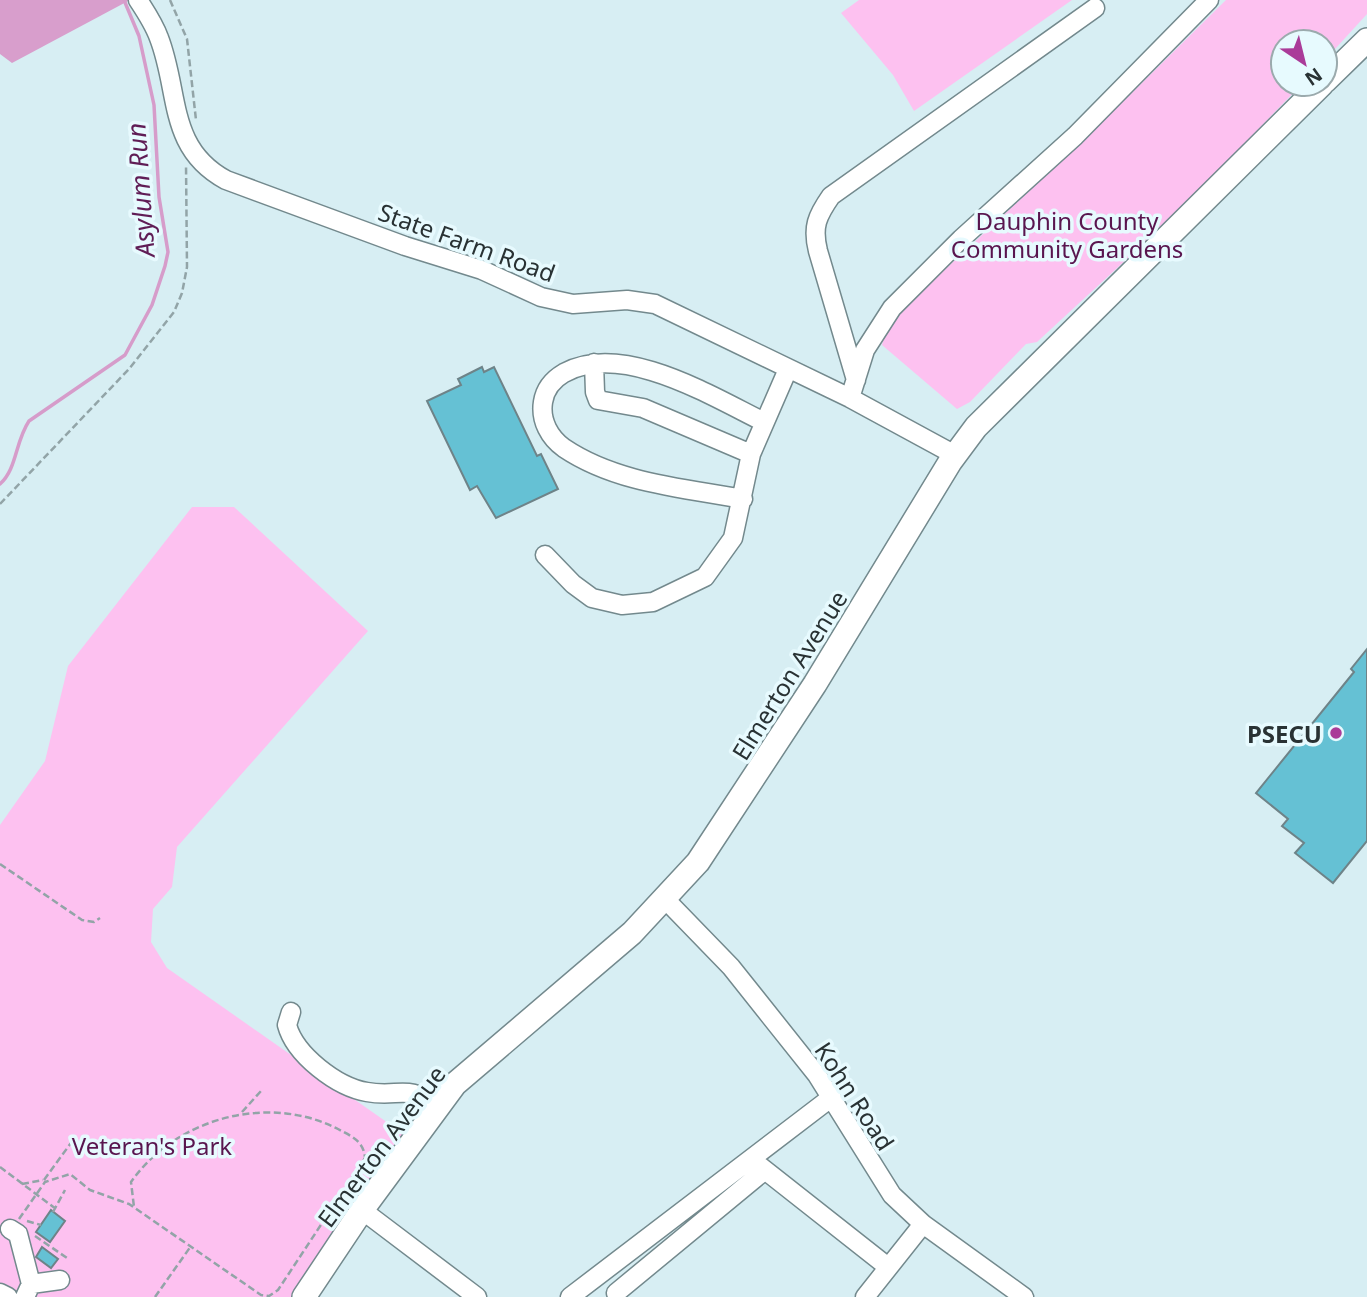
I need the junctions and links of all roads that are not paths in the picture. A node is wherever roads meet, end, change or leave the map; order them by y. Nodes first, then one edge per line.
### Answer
1 (138, 0) edge
2 (1209, 0) edge
3 (1096, 8) dead end
4 (1367, 40) edge
5 (1339, 67) edge
6 (1308, 98) edge
7 (594, 363) junction
8 (788, 369) junction
9 (856, 380) junction
10 (850, 398) junction
11 (764, 422) junction
12 (751, 454) junction
13 (955, 455) junction
14 (743, 499) junction
15 (545, 555) dead end
16 (666, 900) junction
17 (291, 1012) dead end
18 (832, 1097) junction
19 (439, 1106) junction
20 (750, 1158) junction
21 (765, 1170) junction
22 (362, 1210) junction
23 (923, 1224) junction
24 (19, 1226) road end
25 (888, 1267) junction
26 (595, 1277) junction
27 (60, 1280) dead end
28 (28, 1291) edge
29 (0, 1293) edge
30 (618, 1295) edge
31 (1016, 1295) edge
32 (8, 1297) edge
33 (304, 1297) edge
34 (477, 1297) edge
35 (570, 1297) edge
36 (865, 1297) edge

1 - 8 street, State Farm Road
2 - 9 street
3 - 9 street
4 - 5 main road, Elmerton Avenue
6 - 13 main road, Elmerton Avenue
7 - 11 street
7 - 12 street
7 - 14 street
8 - 10 street, State Farm Road
8 - 11 street
9 - 10 street
10 - 13 street, State Farm Road
11 - 12 street
12 - 14 street
13 - 16 main road, Elmerton Avenue
14 - 15 street
16 - 18 street, Kohn Road
16 - 19 main road, Elmerton Avenue
17 - 19 street
18 - 20 street
18 - 23 street, Kohn Road
19 - 22 main road, Elmerton Avenue
20 - 21 street
20 - 26 street
21 - 25 street
21 - 30 street
22 - 33 main road, Elmerton Avenue
22 - 34 street
23 - 25 street
23 - 31 street, Kohn Road
24 - 28 street
25 - 36 street
26 - 30 street
26 - 35 street
27 - 28 street
29 - 32 street

